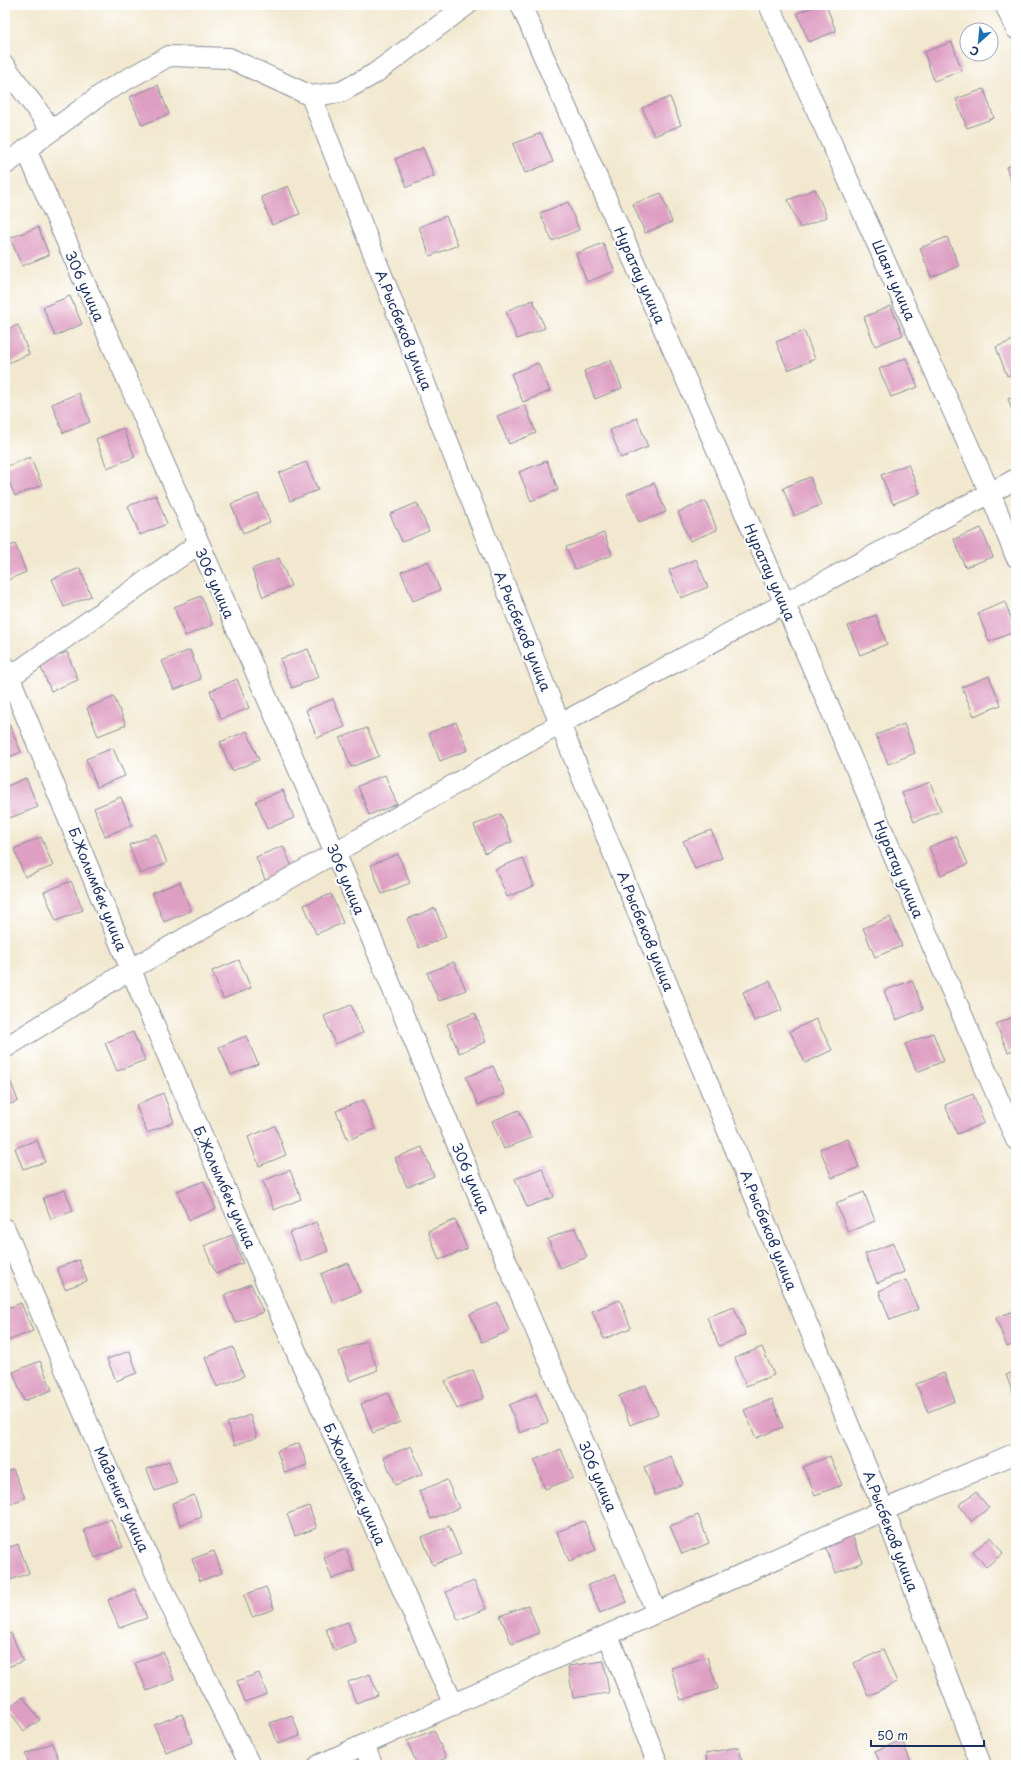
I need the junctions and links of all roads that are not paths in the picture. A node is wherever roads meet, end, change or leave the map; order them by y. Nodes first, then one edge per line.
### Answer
1 (466, 5) edge
2 (521, 5) edge
3 (768, 5) edge
4 (1005, 5) edge
5 (1016, 29) edge
6 (5, 66) edge
7 (311, 96) junction
8 (51, 129) junction
9 (26, 149) junction
10 (5, 165) edge
11 (1016, 479) edge
12 (990, 492) junction
13 (198, 544) junction
14 (1016, 557) edge
15 (785, 604) junction
16 (7, 671) edge
17 (560, 724) junction
18 (335, 854) junction
19 (131, 969) junction
20 (5, 1048) edge
21 (1016, 1140) edge
22 (5, 1229) edge
23 (1016, 1453) edge
24 (884, 1510) junction
25 (657, 1613) junction
26 (608, 1635) junction
27 (454, 1705) junction
28 (364, 1745) junction
29 (250, 1765) edge
30 (319, 1765) edge
31 (372, 1765) edge
32 (658, 1765) edge
33 (981, 1765) edge

1 - 7 street
2 - 15 street, Нуратау улица
3 - 12 street, Шаян улица
4 - 5 street
6 - 8 street
7 - 8 street
7 - 17 street, А.Рысбеков улица
8 - 9 street
9 - 10 street
9 - 13 street, 306 улица
11 - 12 street
12 - 14 street, Шаян улица
12 - 15 street
13 - 16 street
13 - 18 street, 306 улица
15 - 17 street
15 - 21 street, Нуратау улица
16 - 19 street, Б.Жолымбек улица
17 - 18 street
17 - 24 street, А.Рысбеков улица
18 - 19 street
18 - 25 street, 306 улица
19 - 20 street
19 - 27 street, Б.Жолымбек улица
22 - 29 street, Мадениет улица
23 - 24 street
24 - 25 street
24 - 33 street, А.Рысбеков улица
25 - 26 street
26 - 27 street
26 - 32 street
27 - 28 street
28 - 30 street
28 - 31 street

